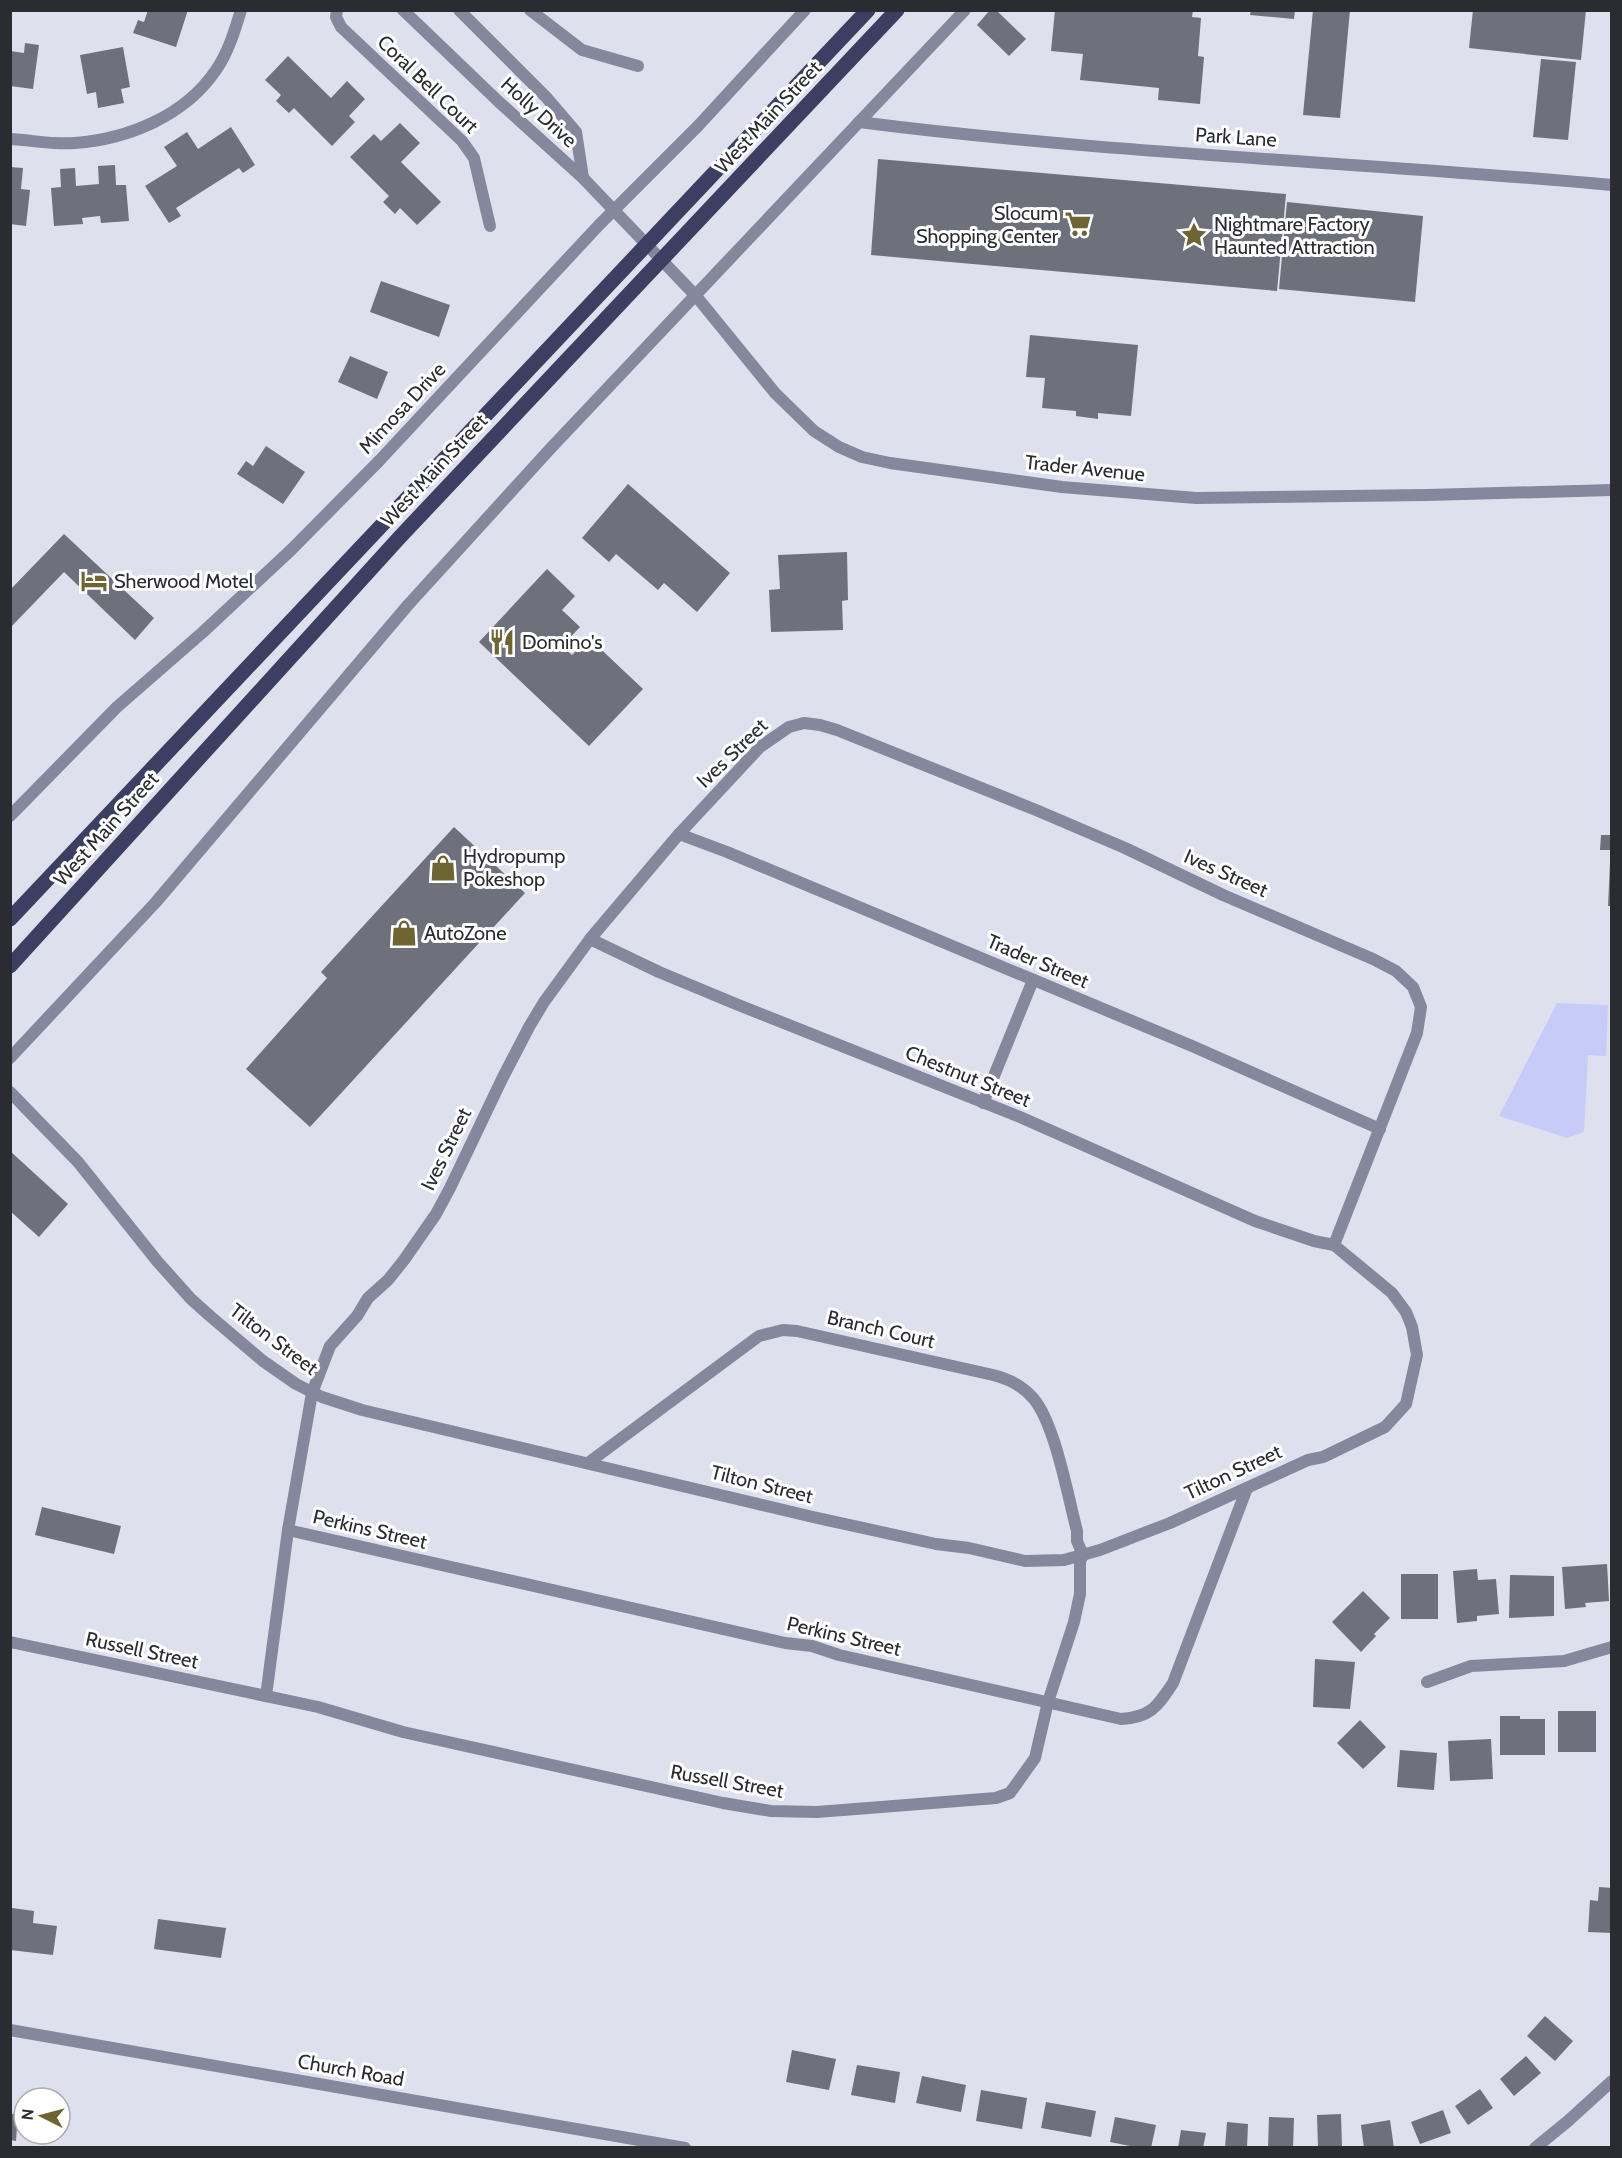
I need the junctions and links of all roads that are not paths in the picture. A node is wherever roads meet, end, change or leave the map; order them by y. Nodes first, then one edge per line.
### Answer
1 (241, 10) edge
2 (337, 10) edge
3 (403, 10) edge
4 (459, 10) edge
5 (530, 10) edge
6 (805, 10) edge
7 (868, 10) edge
8 (897, 10) edge
9 (965, 10) edge
10 (638, 66) dead end
11 (859, 122) junction
12 (10, 139) edge
13 (584, 178) junction
14 (1611, 185) edge
15 (614, 210) junction
16 (490, 226) dead end
17 (647, 245) junction
18 (662, 261) junction
19 (696, 296) junction
20 (1611, 490) edge
21 (10, 816) edge
22 (679, 834) junction
23 (10, 920) edge
24 (590, 939) junction
25 (10, 966) edge
26 (1033, 980) junction
27 (10, 1058) edge
28 (10, 1092) edge
29 (983, 1103) junction
30 (1380, 1129) junction
31 (1334, 1245) junction
32 (312, 1393) junction
33 (588, 1463) junction
34 (1247, 1488) junction
35 (288, 1530) junction
36 (1083, 1555) junction
37 (10, 1642) edge
38 (1611, 1647) edge
39 (1427, 1682) dead end
40 (266, 1696) junction
41 (1048, 1702) junction
42 (10, 2030) edge
43 (1611, 2081) edge
44 (685, 2148) edge
45 (1535, 2148) edge

1 - 12 street
2 - 16 street, Coral Bell Court
3 - 13 street, Holly Drive
4 - 13 street
5 - 10 street
6 - 15 street, Mimosa Drive
7 - 17 main road, West Main Street
8 - 18 main road, West Main Street
9 - 11 street
11 - 14 street, Park Lane
11 - 19 street
13 - 15 street, Holly Drive
15 - 17 street, Holly Drive
15 - 21 street, Mimosa Drive
17 - 18 street, Trader Avenue
17 - 23 main road, West Main Street
18 - 19 street, Trader Avenue
18 - 25 main road, West Main Street
19 - 20 street, Trader Avenue
19 - 27 street
22 - 24 street, Ives Street
22 - 26 street, Trader Street
22 - 30 street, Ives Street
24 - 29 street, Chestnut Street
24 - 32 street, Ives Street
26 - 29 street
26 - 30 street, Trader Street
28 - 32 street, Tilton Street
29 - 31 street, Chestnut Street
30 - 31 street, Ives Street
31 - 34 street, Tilton Street
32 - 33 street, Tilton Street
32 - 35 street, Ives Street
33 - 36 street, Tilton Street
33 - 36 street, Branch Court
34 - 36 street, Tilton Street
34 - 41 street, Perkins Street
35 - 40 street
35 - 41 street, Perkins Street
36 - 41 street, Russell Street
37 - 40 street, Russell Street
38 - 39 street
40 - 41 street, Russell Street
42 - 44 street, Church Road
43 - 45 street

